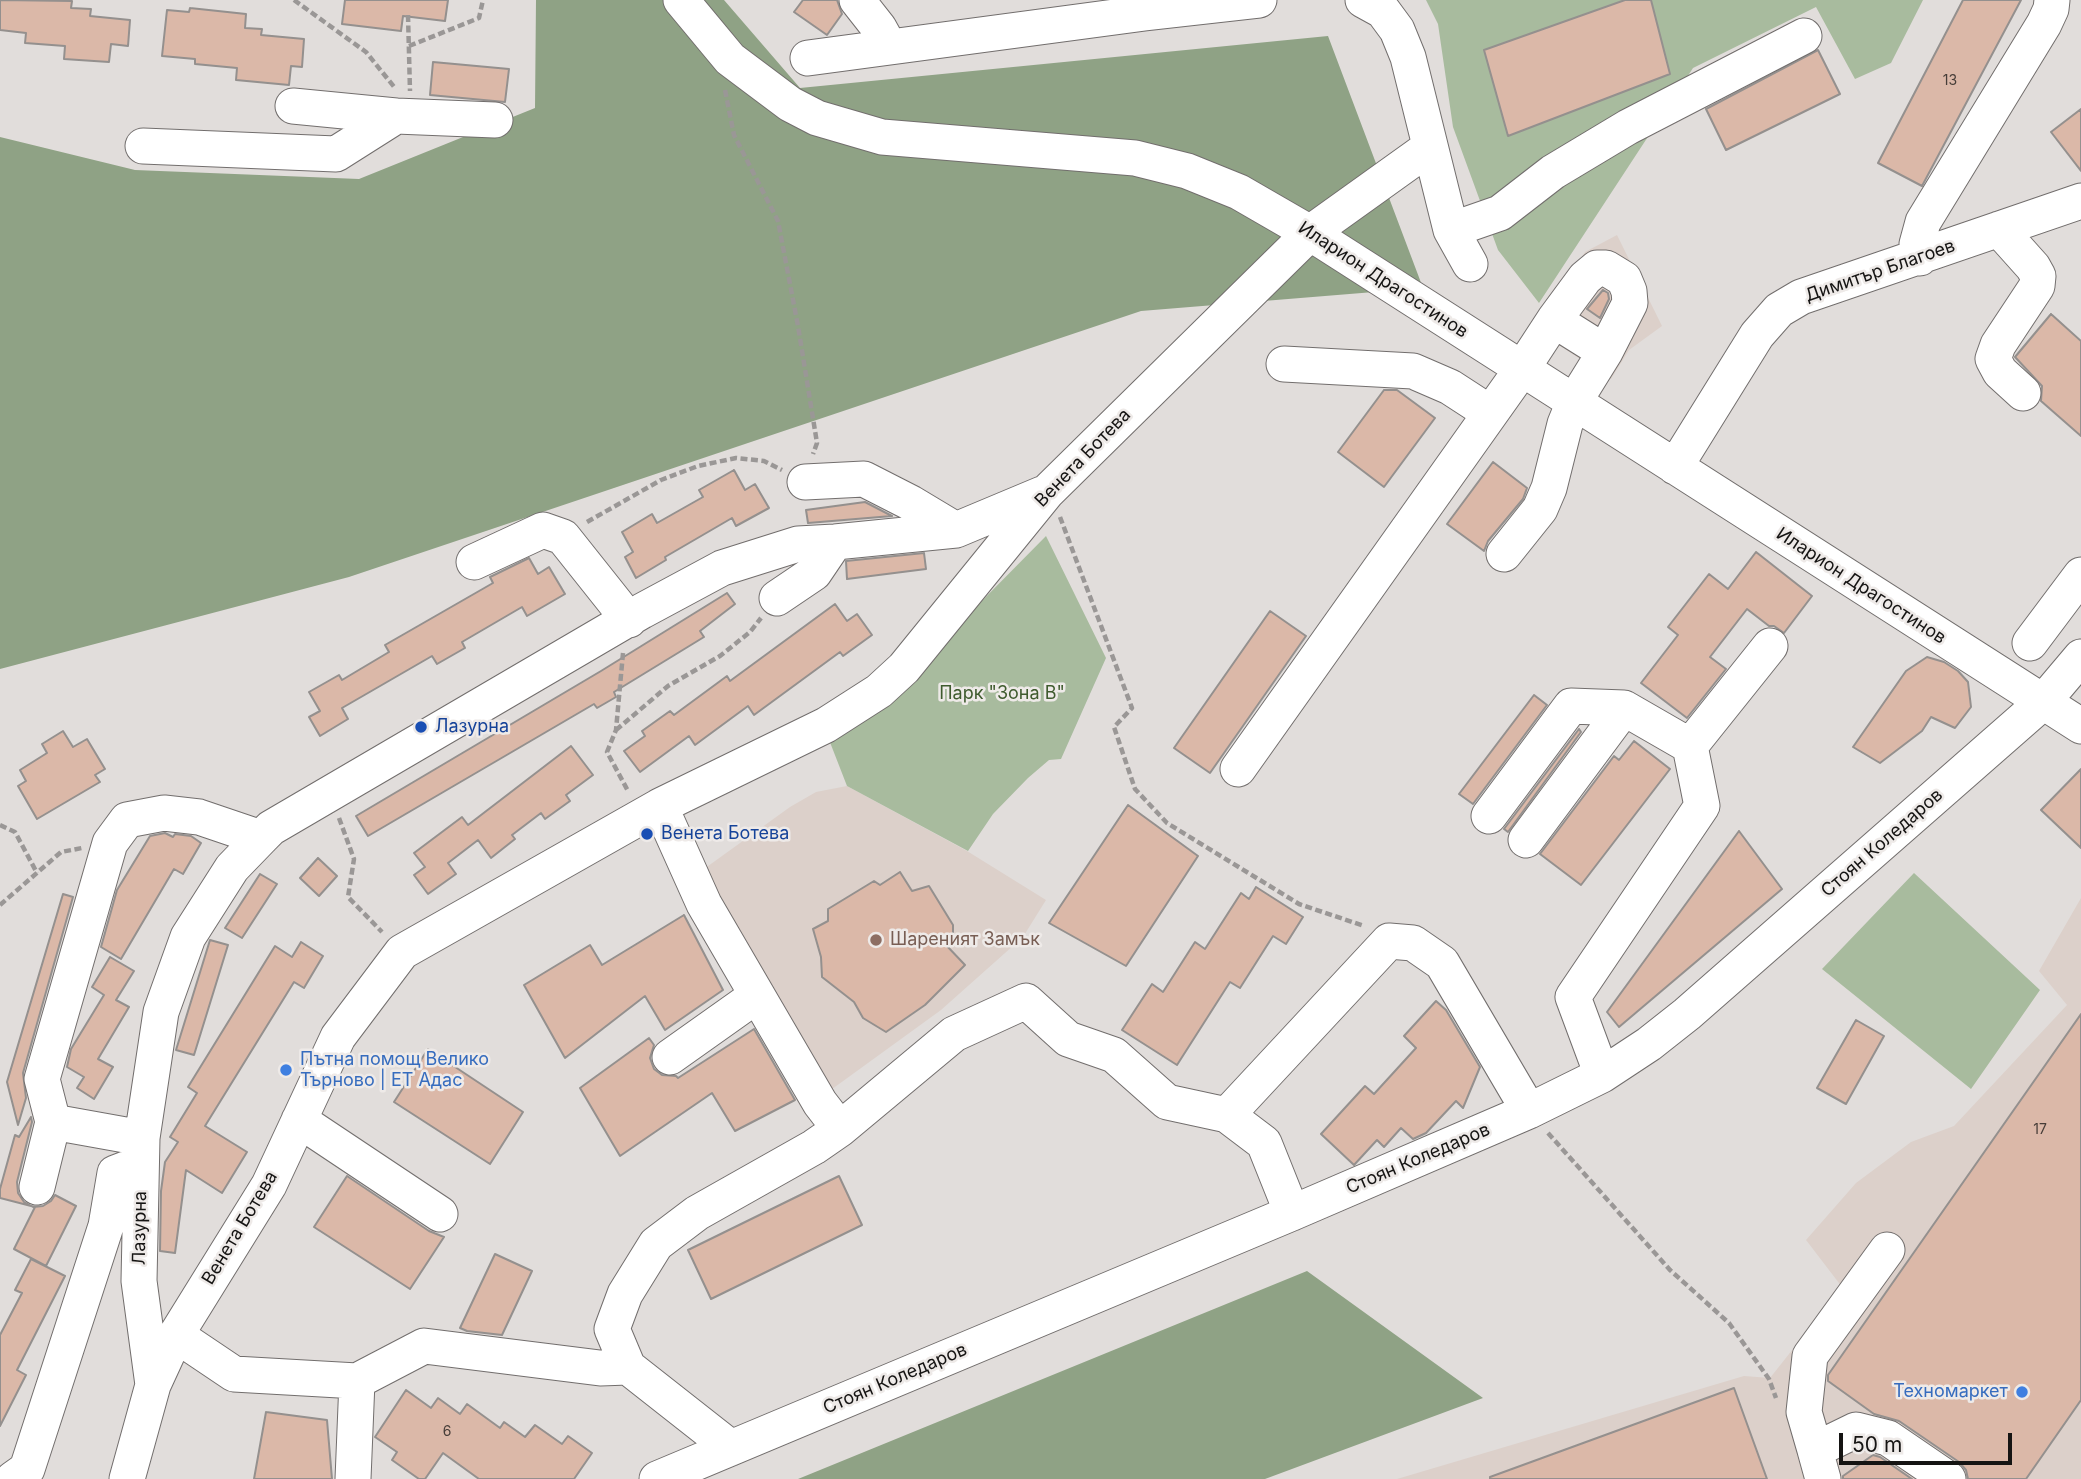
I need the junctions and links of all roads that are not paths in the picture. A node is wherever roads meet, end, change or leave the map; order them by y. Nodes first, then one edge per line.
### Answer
1 (681, 0) edge
2 (858, 0) edge
3 (1259, 0) edge
4 (1363, 0) edge
5 (2052, 0) edge
6 (1138, 6) edge
7 (1804, 36) dead end
8 (889, 46) junction
9 (808, 58) dead end
10 (293, 106) dead end
11 (404, 116) junction
12 (495, 120) dead end
13 (143, 146) dead end
14 (1430, 147) junction
15 (2081, 201) edge
16 (1999, 229) junction
17 (1451, 230) junction
18 (1310, 233) junction
19 (1920, 258) junction
20 (1470, 264) dead end
21 (1554, 320) junction
22 (1605, 352) junction
23 (1284, 364) dead end
24 (1507, 390) junction
25 (2023, 393) dead end
26 (1569, 413) junction
27 (1675, 467) junction
28 (805, 482) road end
29 (1047, 492) junction
30 (956, 530) junction
31 (835, 542) junction
32 (1504, 554) dead end
33 (474, 562) dead end
34 (2081, 575) edge
35 (778, 598) road end
36 (629, 620) junction
37 (2030, 643) dead end
38 (1770, 646) dead end
39 (2081, 656) edge
40 (2043, 702) junction
41 (1624, 708) junction
42 (2081, 726) edge
43 (1690, 746) junction
44 (1238, 769) dead end
45 (651, 811) junction
46 (1489, 816) dead end
47 (261, 838) junction
48 (1526, 840) dead end
49 (756, 996) junction
50 (670, 1057) dead end
51 (1602, 1075) junction
52 (1529, 1111) junction
53 (1227, 1115) junction
54 (299, 1120) junction
55 (53, 1122) junction
56 (840, 1129) junction
57 (141, 1151) junction
58 (37, 1187) dead end
59 (1292, 1213) junction
60 (440, 1214) dead end
61 (1887, 1250) dead end
62 (176, 1335) junction
63 (628, 1367) junction
64 (357, 1381) junction
65 (153, 1385) junction
66 (731, 1448) junction
67 (1819, 1464) edge
68 (13, 1479) edge
69 (127, 1479) edge
70 (353, 1479) edge
71 (657, 1479) edge
72 (1948, 1479) edge

1 - 18 street, Иларион Драгостинов
2 - 8 street
3 - 6 street
4 - 14 street
5 - 19 street
6 - 8 street
7 - 17 street
8 - 9 street
10 - 11 street
11 - 12 street
11 - 13 street
14 - 17 street
14 - 18 street, Венета Ботева
15 - 16 street, Димитър Благоев
16 - 19 street, Димитър Благоев
16 - 25 street
17 - 20 street
18 - 24 street, Иларион Драгостинов
18 - 29 street, Венета Ботева
19 - 27 street, Димитър Благоев
21 - 22 street
21 - 22 street
21 - 24 street
22 - 26 street
23 - 24 street
24 - 26 street, Иларион Драгостинов
24 - 44 street
26 - 27 street, Иларион Драгостинов
26 - 32 street
27 - 40 street, Иларион Драгостинов
28 - 30 street
29 - 30 street, Лазурна
29 - 45 street, Венета Ботева
30 - 31 street, Лазурна
31 - 35 street
31 - 36 street, Лазурна
33 - 36 street
34 - 37 street
36 - 47 street, Лазурна
38 - 43 street
39 - 40 street, Стоян Коледаров
40 - 42 street
40 - 51 street, Стоян Коледаров
41 - 43 street
41 - 46 street
41 - 48 street
43 - 51 street
45 - 49 street
45 - 54 street, Венета Ботева
47 - 55 street
47 - 57 street, Лазурна
49 - 50 street
49 - 56 street
51 - 52 street, Стоян Коледаров
52 - 53 street
52 - 59 street, Стоян Коледаров
53 - 56 street
53 - 59 street
54 - 60 street
54 - 62 street, Венета Ботева
55 - 57 street
55 - 58 street
56 - 63 street
57 - 65 street, Лазурна
57 - 68 street
59 - 66 street, Стоян Коледаров
61 - 67 street
62 - 64 street
62 - 65 street, Венета Ботева
63 - 64 street
63 - 66 street
64 - 70 street
65 - 69 street, Венета Ботева
66 - 71 street, Стоян Коледаров
67 - 72 street

